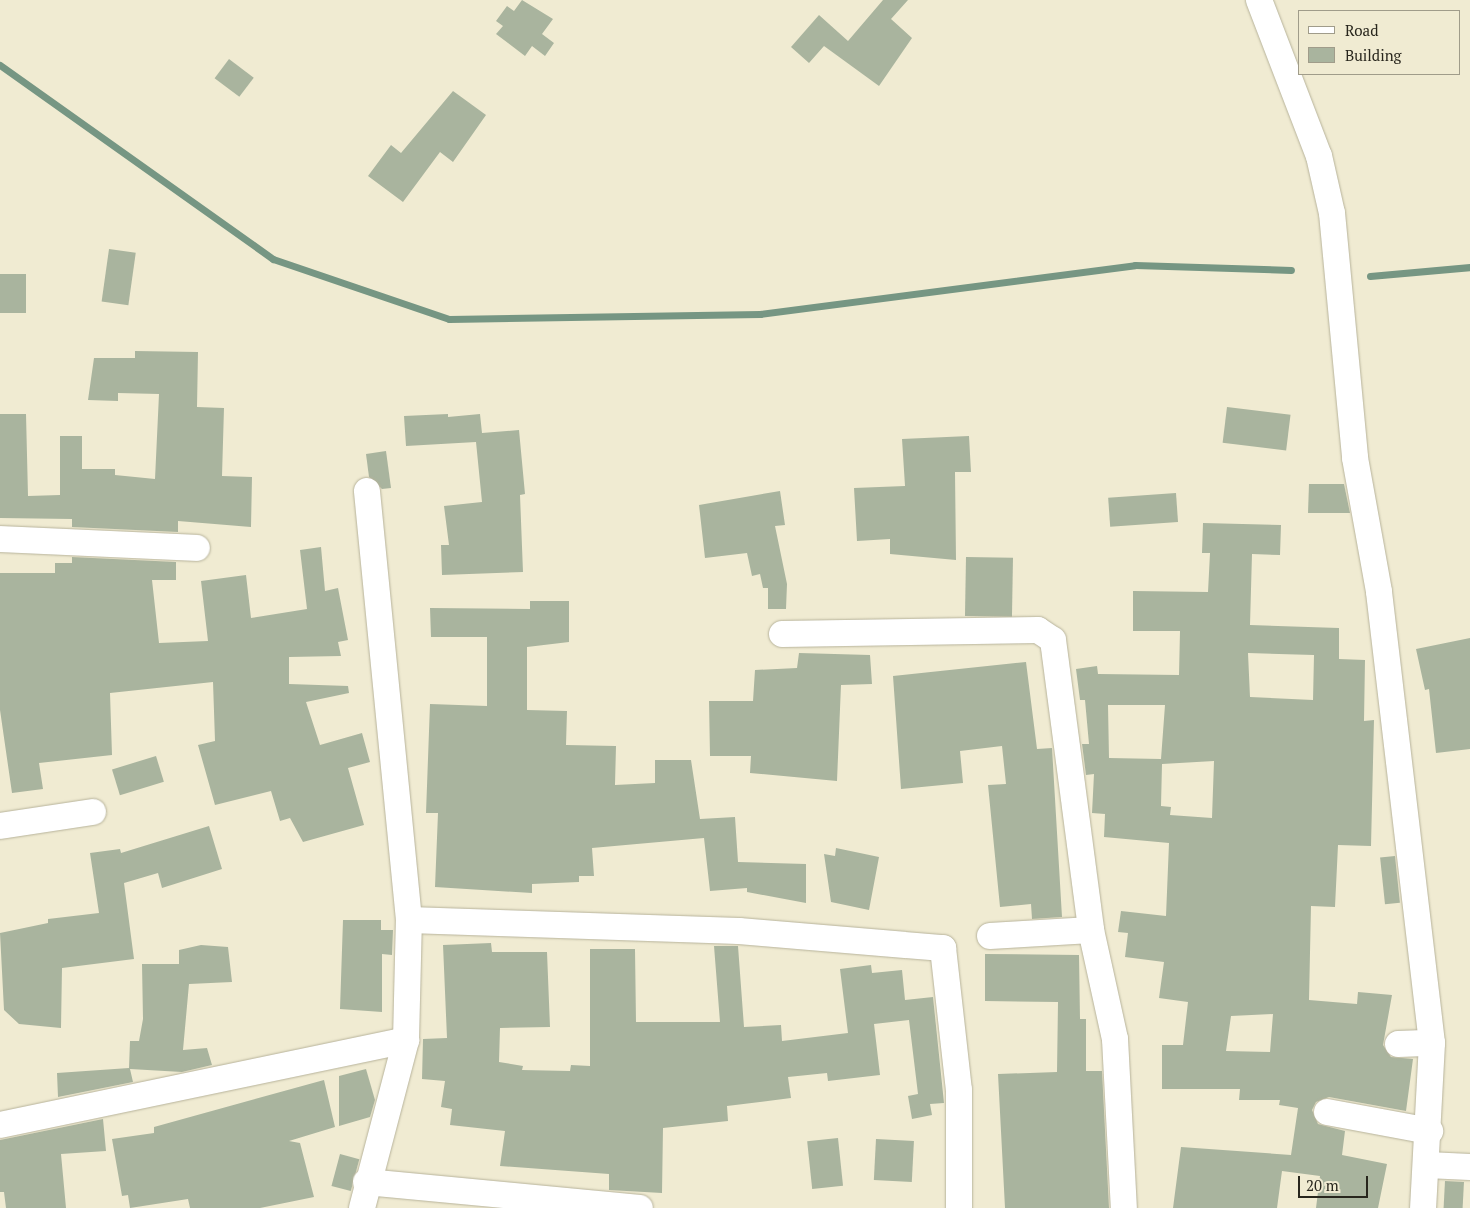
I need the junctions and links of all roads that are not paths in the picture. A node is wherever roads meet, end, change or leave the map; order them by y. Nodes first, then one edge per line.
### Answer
1 (1259, 0) edge
2 (367, 491) dead end
3 (0, 539) edge
4 (197, 548) dead end
5 (782, 634) dead end
6 (93, 812) dead end
7 (0, 826) edge
8 (409, 920) junction
9 (1091, 930) junction
10 (990, 936) dead end
11 (406, 1040) junction
12 (1432, 1043) junction
13 (1398, 1044) dead end
14 (1327, 1112) dead end
15 (0, 1125) edge
16 (1430, 1132) junction
17 (1428, 1165) junction
18 (1470, 1168) edge
19 (366, 1182) junction
20 (513, 1203) edge
21 (362, 1208) edge
22 (640, 1208) edge
23 (958, 1208) edge
24 (1124, 1208) edge
25 (1423, 1208) edge

1 - 12 street
2 - 8 street
3 - 4 street
5 - 9 street
6 - 7 street
8 - 11 street
8 - 23 street
9 - 10 street
9 - 24 street
11 - 15 street
11 - 19 street
12 - 13 street
12 - 16 street
14 - 16 street
16 - 17 street
17 - 18 street
17 - 25 street
19 - 20 street
19 - 21 street
20 - 22 street

